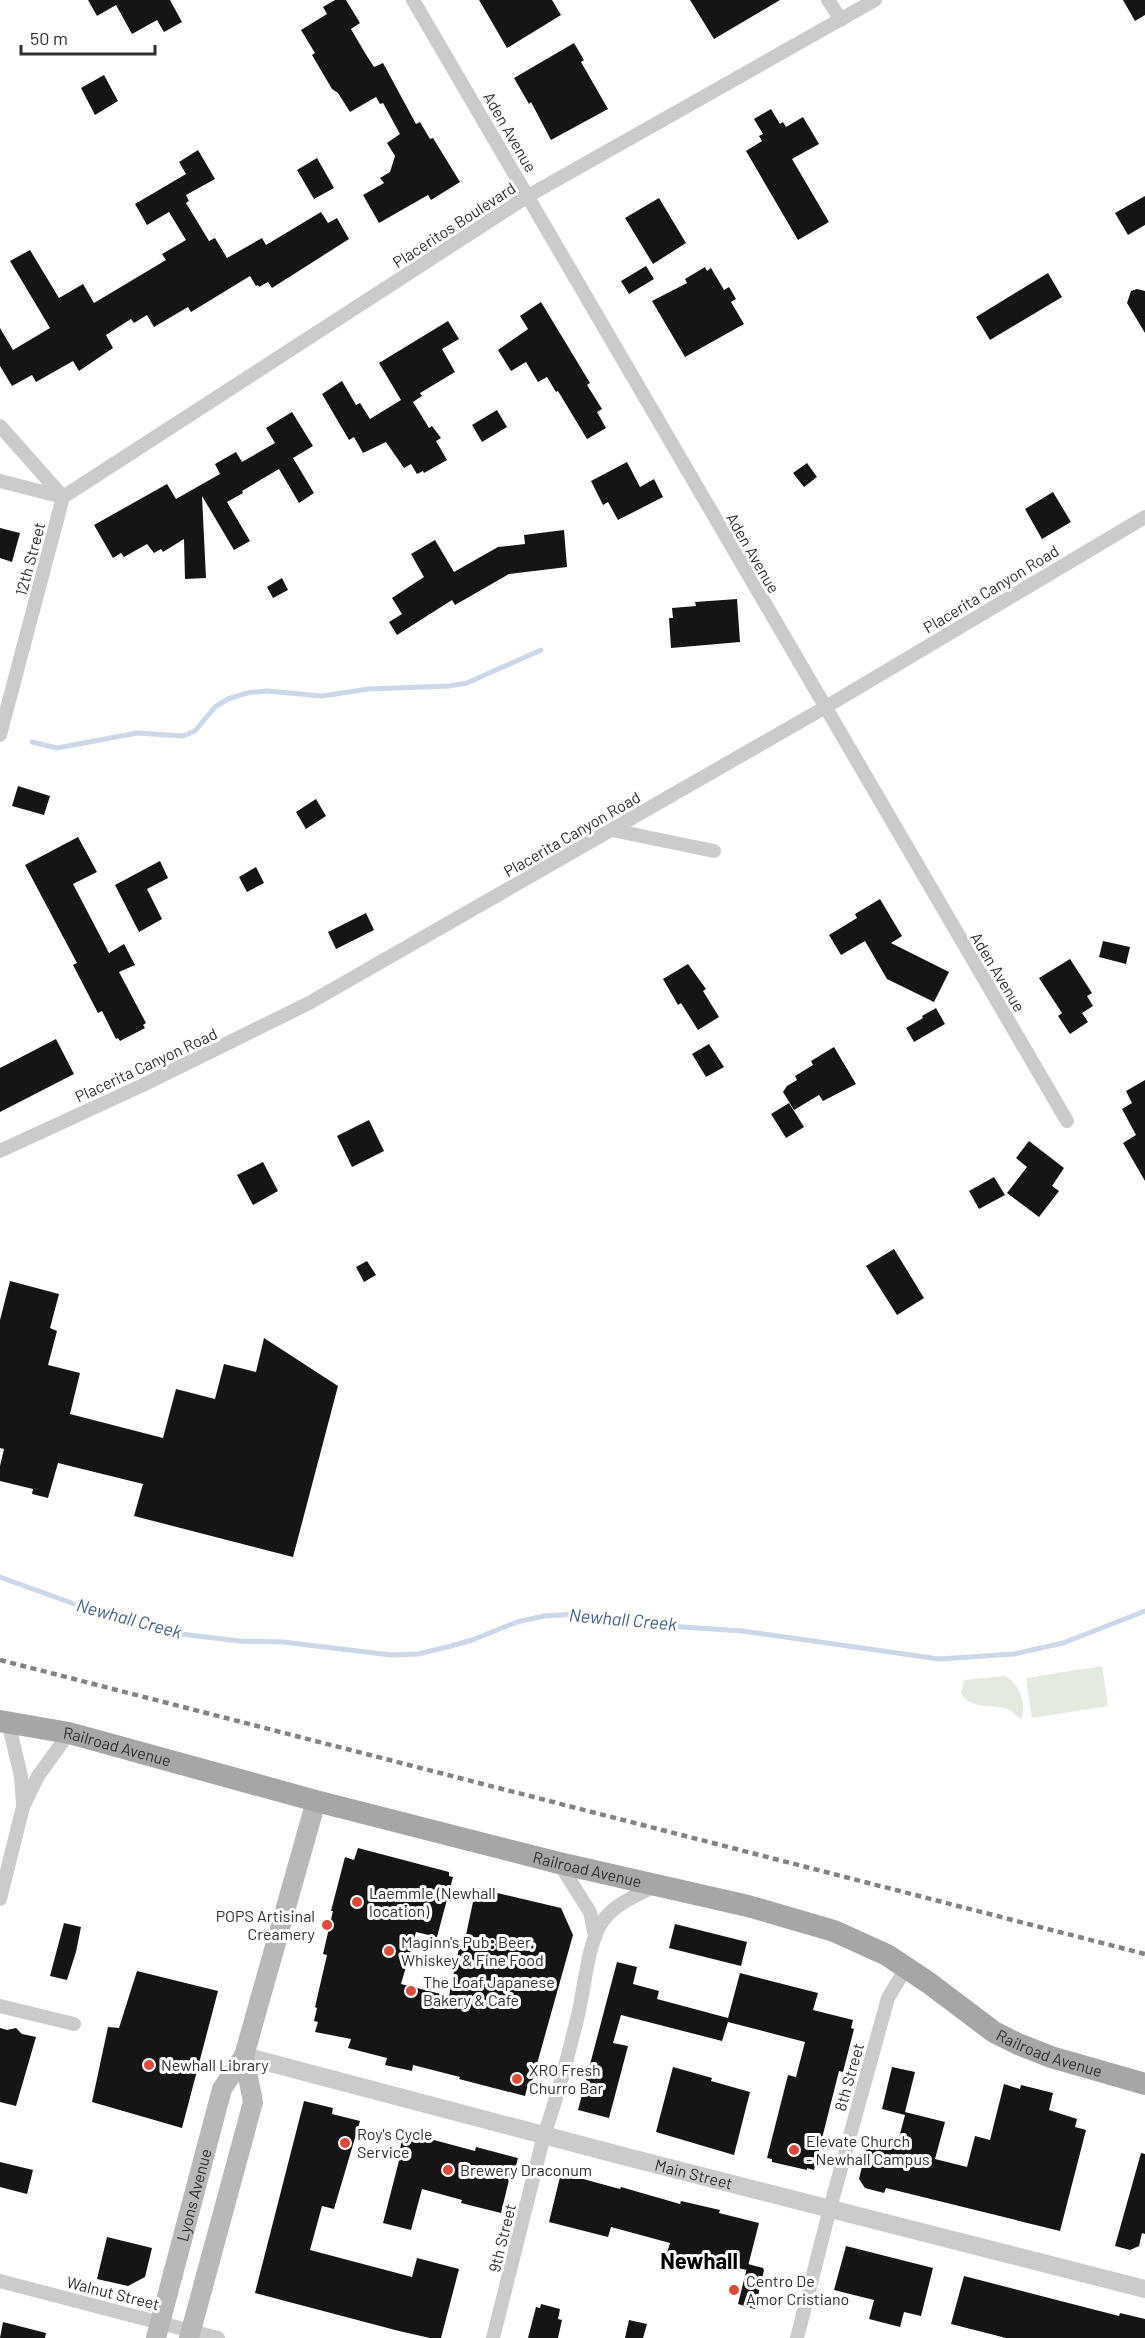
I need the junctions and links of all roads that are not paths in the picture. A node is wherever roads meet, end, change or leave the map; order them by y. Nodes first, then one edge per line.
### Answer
1 (413, 0) edge
2 (828, 0) edge
3 (875, 0) edge
4 (841, 20) junction
5 (528, 196) junction
6 (0, 426) edge
7 (0, 481) edge
8 (63, 497) junction
9 (1145, 517) edge
10 (824, 708) junction
11 (0, 735) edge
12 (612, 830) junction
13 (714, 852) dead end
14 (1067, 1121) dead end
15 (0, 1151) edge
16 (4, 1721) edge
17 (69, 1733) junction
18 (315, 1801) junction
19 (23, 1807) junction
20 (559, 1863) junction
21 (656, 1886) junction
22 (0, 1899) edge
23 (595, 1937) junction
24 (906, 1968) junction
25 (0, 2006) edge
26 (74, 2024) dead end
27 (244, 2056) junction
28 (1145, 2084) edge
29 (544, 2135) junction
30 (830, 2208) junction
31 (0, 2281) edge
32 (1145, 2289) edge
33 (158, 2330) edge
34 (190, 2334) edge
35 (218, 2338) edge
36 (493, 2338) edge
37 (797, 2338) edge

1 - 5 street, Aden Avenue
2 - 4 street
3 - 4 street, Placeritos Boulevard
4 - 5 street, Placeritos Boulevard
5 - 8 street, Placeritos Boulevard
5 - 10 street, Aden Avenue
6 - 8 street
7 - 8 street
8 - 11 street, 12th Street
9 - 10 street, Placerita Canyon Road
10 - 12 street, Placerita Canyon Road
10 - 14 street, Aden Avenue
12 - 13 street
12 - 15 street, Placerita Canyon Road
16 - 17 main road, Railroad Avenue
16 - 19 street
17 - 18 main road, Railroad Avenue
17 - 19 street
18 - 20 main road, Railroad Avenue
18 - 27 main road, Lyons Avenue
19 - 22 street
20 - 21 main road, Railroad Avenue
20 - 23 street, 9th Street
21 - 23 street, 9th Street
21 - 24 main road, Railroad Avenue
23 - 29 street, 9th Street
24 - 28 main road, Railroad Avenue
24 - 30 street, 8th Street
25 - 26 street
27 - 29 street, Main Street
27 - 33 main road, Lyons Avenue
27 - 34 main road, Lyons Avenue
29 - 30 street, Main Street
29 - 36 street, 9th Street
30 - 32 street, Main Street
30 - 37 street, 8th Street
31 - 33 street, Walnut Street
33 - 34 street, Walnut Street
34 - 35 street, Walnut Street

